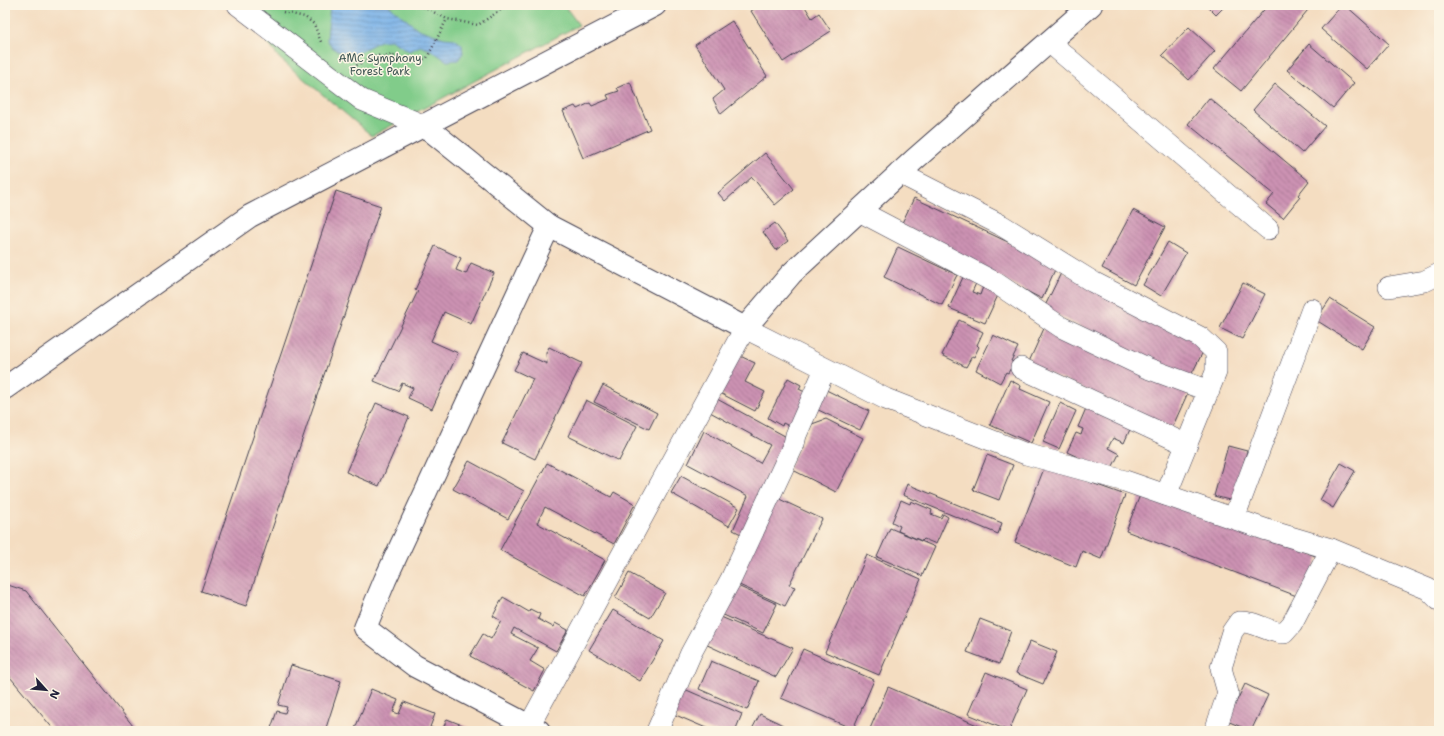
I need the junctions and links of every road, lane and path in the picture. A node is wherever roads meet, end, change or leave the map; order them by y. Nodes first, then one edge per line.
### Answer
1 (238, 5) edge
2 (420, 5) edge
3 (508, 5) edge
4 (1091, 5) edge
5 (649, 6) edge
6 (276, 9) dead end
7 (447, 19) junction
8 (1049, 42) junction
9 (322, 44) dead end
10 (351, 68) dead end
11 (425, 126) junction
12 (900, 173) junction
13 (859, 211) junction
14 (549, 226) junction
15 (1268, 229) dead end
16 (1439, 274) edge
17 (1389, 287) dead end
18 (1312, 309) dead end
19 (744, 328) junction
20 (1021, 368) dead end
21 (825, 369) junction
22 (5, 388) edge
23 (1209, 391) junction
24 (1187, 444) junction
25 (1166, 495) junction
26 (1234, 518) junction
27 (1331, 549) junction
28 (1439, 600) edge
29 (534, 728) edge
30 (656, 731) edge
31 (1215, 731) edge

1 - 11 street
2 - 7 path
3 - 7 path
4 - 8 street
5 - 11 street
6 - 9 path
7 - 10 path
8 - 12 street
8 - 15 street
11 - 14 street
11 - 22 street
12 - 13 street
12 - 23 street
13 - 19 street
13 - 23 street
14 - 19 street
14 - 29 street
16 - 17 street
18 - 26 street
19 - 21 street
19 - 29 street
20 - 24 street
21 - 25 street
21 - 30 street
23 - 24 street
24 - 25 street
25 - 26 street
26 - 27 street
27 - 28 street
27 - 31 street

